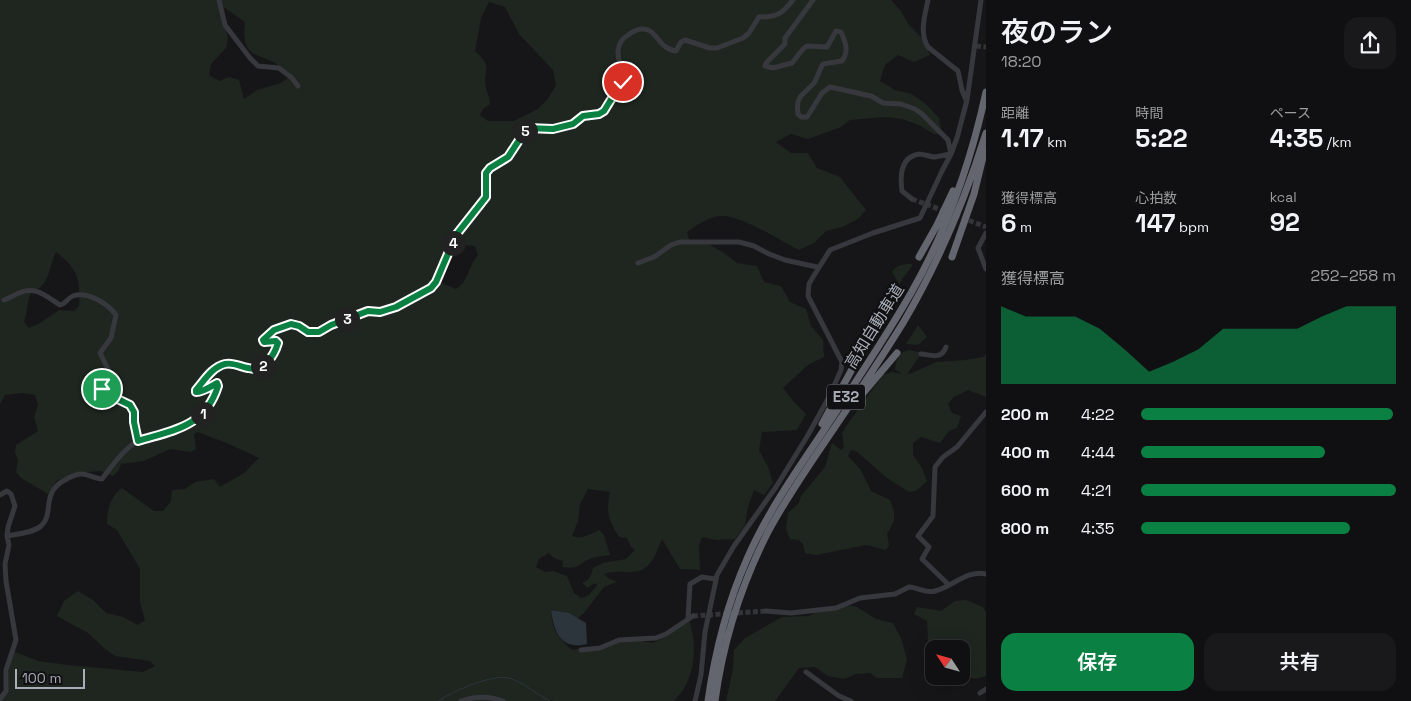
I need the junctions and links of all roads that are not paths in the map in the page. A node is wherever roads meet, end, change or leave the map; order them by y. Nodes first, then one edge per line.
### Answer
1 (219, 0) edge
2 (793, 0) edge
3 (813, 0) edge
4 (928, 0) edge
5 (981, 0) edge
6 (298, 86) dead end
7 (986, 92) edge
8 (966, 100) junction
9 (981, 117) junction
10 (986, 133) edge
11 (986, 144) edge
12 (951, 154) junction
13 (912, 198) tunnel mouth
14 (986, 234) edge
15 (919, 257) dead end
16 (952, 257) dead end
17 (638, 263) dead end
18 (817, 267) junction
19 (986, 269) edge
20 (4, 300) dead end
21 (946, 347) dead end
22 (862, 351) dead end
23 (897, 353) dead end
24 (921, 354) dead end
25 (986, 412) edge
26 (138, 441) junction
27 (797, 477) junction
28 (0, 495) edge
29 (7, 536) junction
30 (986, 574) edge
31 (715, 579) junction
32 (949, 585) junction
33 (766, 611) tunnel mouth
34 (581, 650) dead end
35 (806, 672) dead end
36 (986, 688) edge
37 (980, 693) dead end
38 (0, 699) edge
39 (461, 701) edge
40 (503, 701) edge
41 (695, 701) edge
42 (708, 701) edge
43 (715, 701) edge
44 (851, 701) edge

1 - 6 street
2 - 26 street
3 - 12 street
4 - 8 street
5 - 8 street
7 - 9 highway, 高知自動車道 / E32
8 - 12 street
9 - 15 highway
9 - 27 highway, 高知自動車道 / E32
10 - 27 highway, 高知自動車道 / E32
11 - 16 highway
12 - 13 street
12 - 18 street
14 - 19 street
17 - 18 street
18 - 31 street
20 - 26 street
21 - 24 street
22 - 27 highway
23 - 27 highway
25 - 32 street
26 - 29 street
27 - 42 highway, 高知自動車道 / E32
27 - 43 highway, 高知自動車道 / E32
28 - 29 street
29 - 38 street
30 - 32 street
31 - 34 street
31 - 41 street
32 - 33 street
35 - 44 street
36 - 37 street
39 - 40 street

